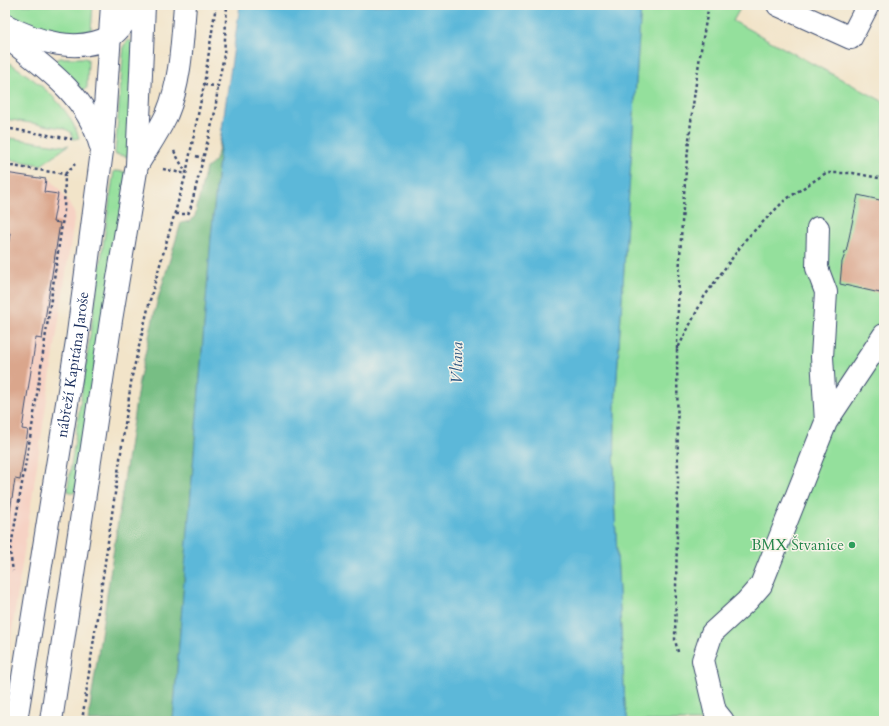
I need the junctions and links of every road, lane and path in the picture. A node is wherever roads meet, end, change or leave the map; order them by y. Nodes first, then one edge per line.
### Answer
1 (112, 5) edge
2 (136, 5) edge
3 (144, 5) edge
4 (185, 5) edge
5 (216, 5) edge
6 (227, 5) edge
7 (709, 5) edge
8 (778, 5) edge
9 (868, 5) edge
10 (5, 24) edge
11 (5, 36) edge
12 (111, 36) junction
13 (204, 85) junction
14 (218, 86) junction
15 (5, 128) edge
16 (72, 139) dead end
17 (102, 151) junction
18 (196, 156) dead end
19 (202, 158) junction
20 (5, 165) edge
21 (137, 165) junction
22 (161, 169) dead end
23 (186, 174) junction
24 (884, 179) edge
25 (176, 214) junction
26 (818, 228) dead end
27 (884, 335) edge
28 (677, 350) junction
29 (826, 422) junction
30 (14, 576) dead end
31 (679, 655) dead end
32 (16, 721) edge
33 (51, 721) edge
34 (82, 721) edge
35 (723, 721) edge

1 - 12 main road, nábřeží Kapitána Jaroše
2 - 12 main road
3 - 21 main road
4 - 21 main road
5 - 13 path
6 - 14 path
7 - 28 path
8 - 9 main road
10 - 12 main road
11 - 17 main road
12 - 17 main road, nábřeží Kapitána Jaroše
13 - 14 path
13 - 23 path
14 - 19 path
15 - 16 path
17 - 32 main road, nábřeží Kapitána Jaroše
18 - 19 path
19 - 25 path
20 - 30 path
21 - 33 main road
22 - 23 path
23 - 25 path
24 - 28 path
25 - 34 path
26 - 29 main road
27 - 29 main road
28 - 31 path
29 - 35 main road

